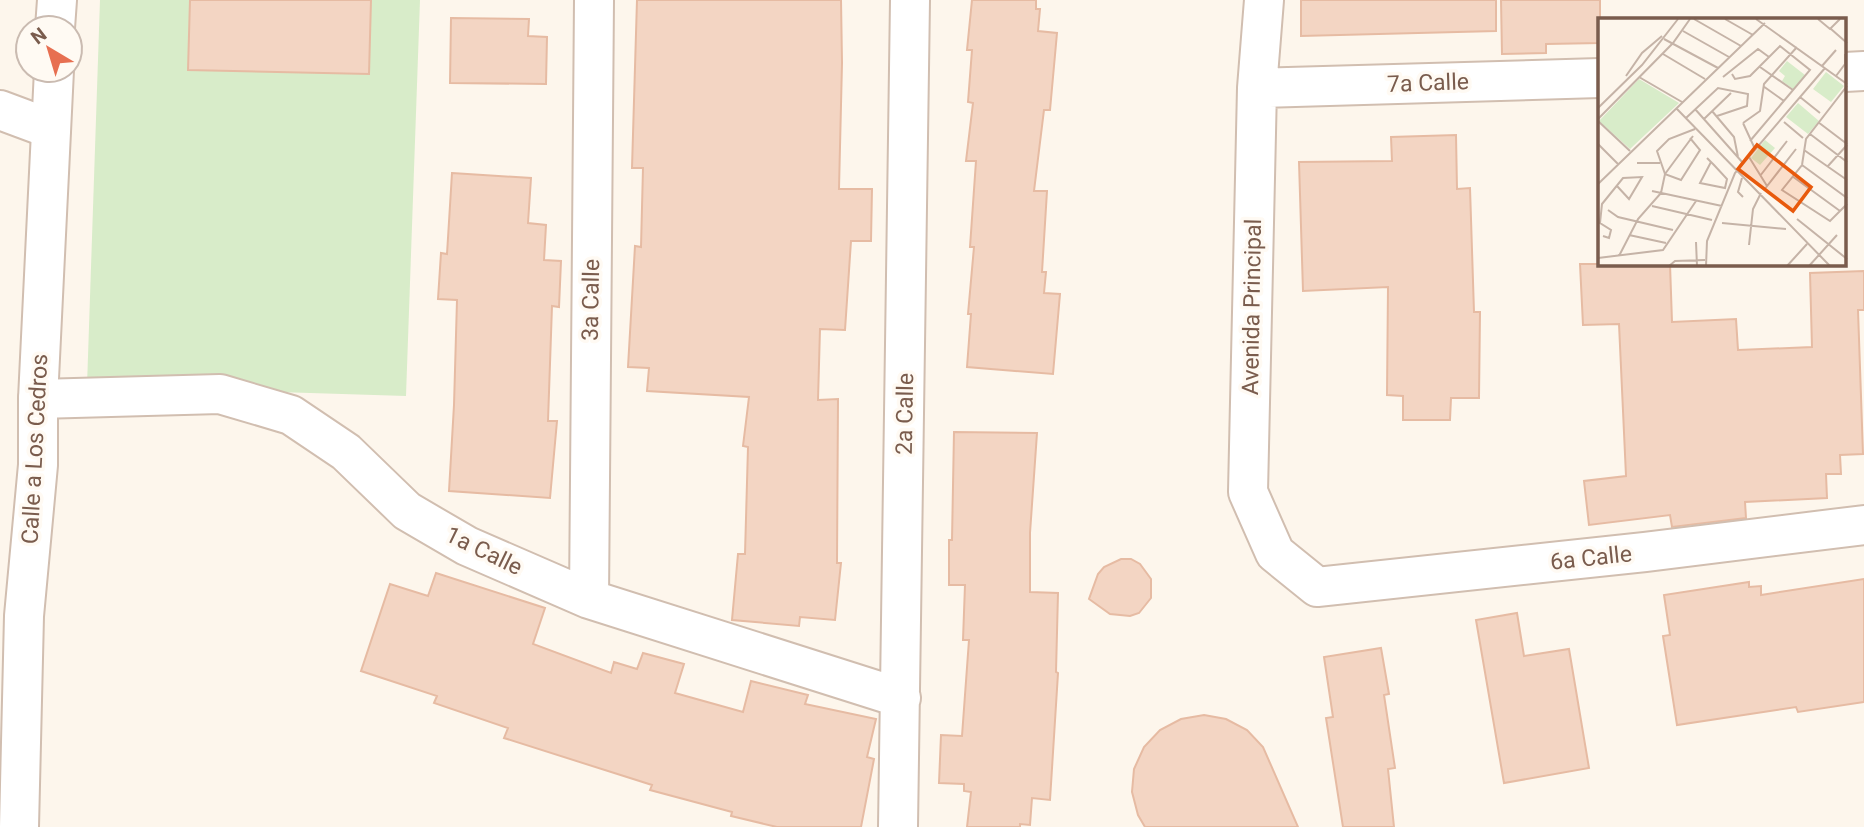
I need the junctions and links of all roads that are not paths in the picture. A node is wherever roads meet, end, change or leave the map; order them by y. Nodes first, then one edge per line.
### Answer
1 (594, 0) edge
2 (909, 0) edge
3 (1264, 0) edge
4 (1846, 72) edge
5 (1864, 72) edge
6 (1598, 78) edge
7 (53, 84) edge
8 (1257, 88) junction
9 (0, 110) edge
10 (51, 129) junction
11 (38, 399) junction
12 (1864, 524) edge
13 (1317, 587) joint
14 (589, 599) junction
15 (12, 615) edge
16 (901, 698) junction
17 (19, 827) edge
18 (898, 827) edge

1 - 14 street, 3a Calle
2 - 16 street, 2a Calle
3 - 8 street, Avenida Principal
4 - 5 street
6 - 8 street, 7a Calle
7 - 10 street, Calle a Los Cedros
8 - 13 street, Avenida Principal
9 - 10 street
10 - 11 street, Calle a Los Cedros
11 - 14 street, 1a Calle
11 - 15 street, Calle a Los Cedros
12 - 13 street, 6a Calle
14 - 16 street, 1a Calle
15 - 17 street, Calle a Los Cedros
16 - 18 street, 2a Calle

